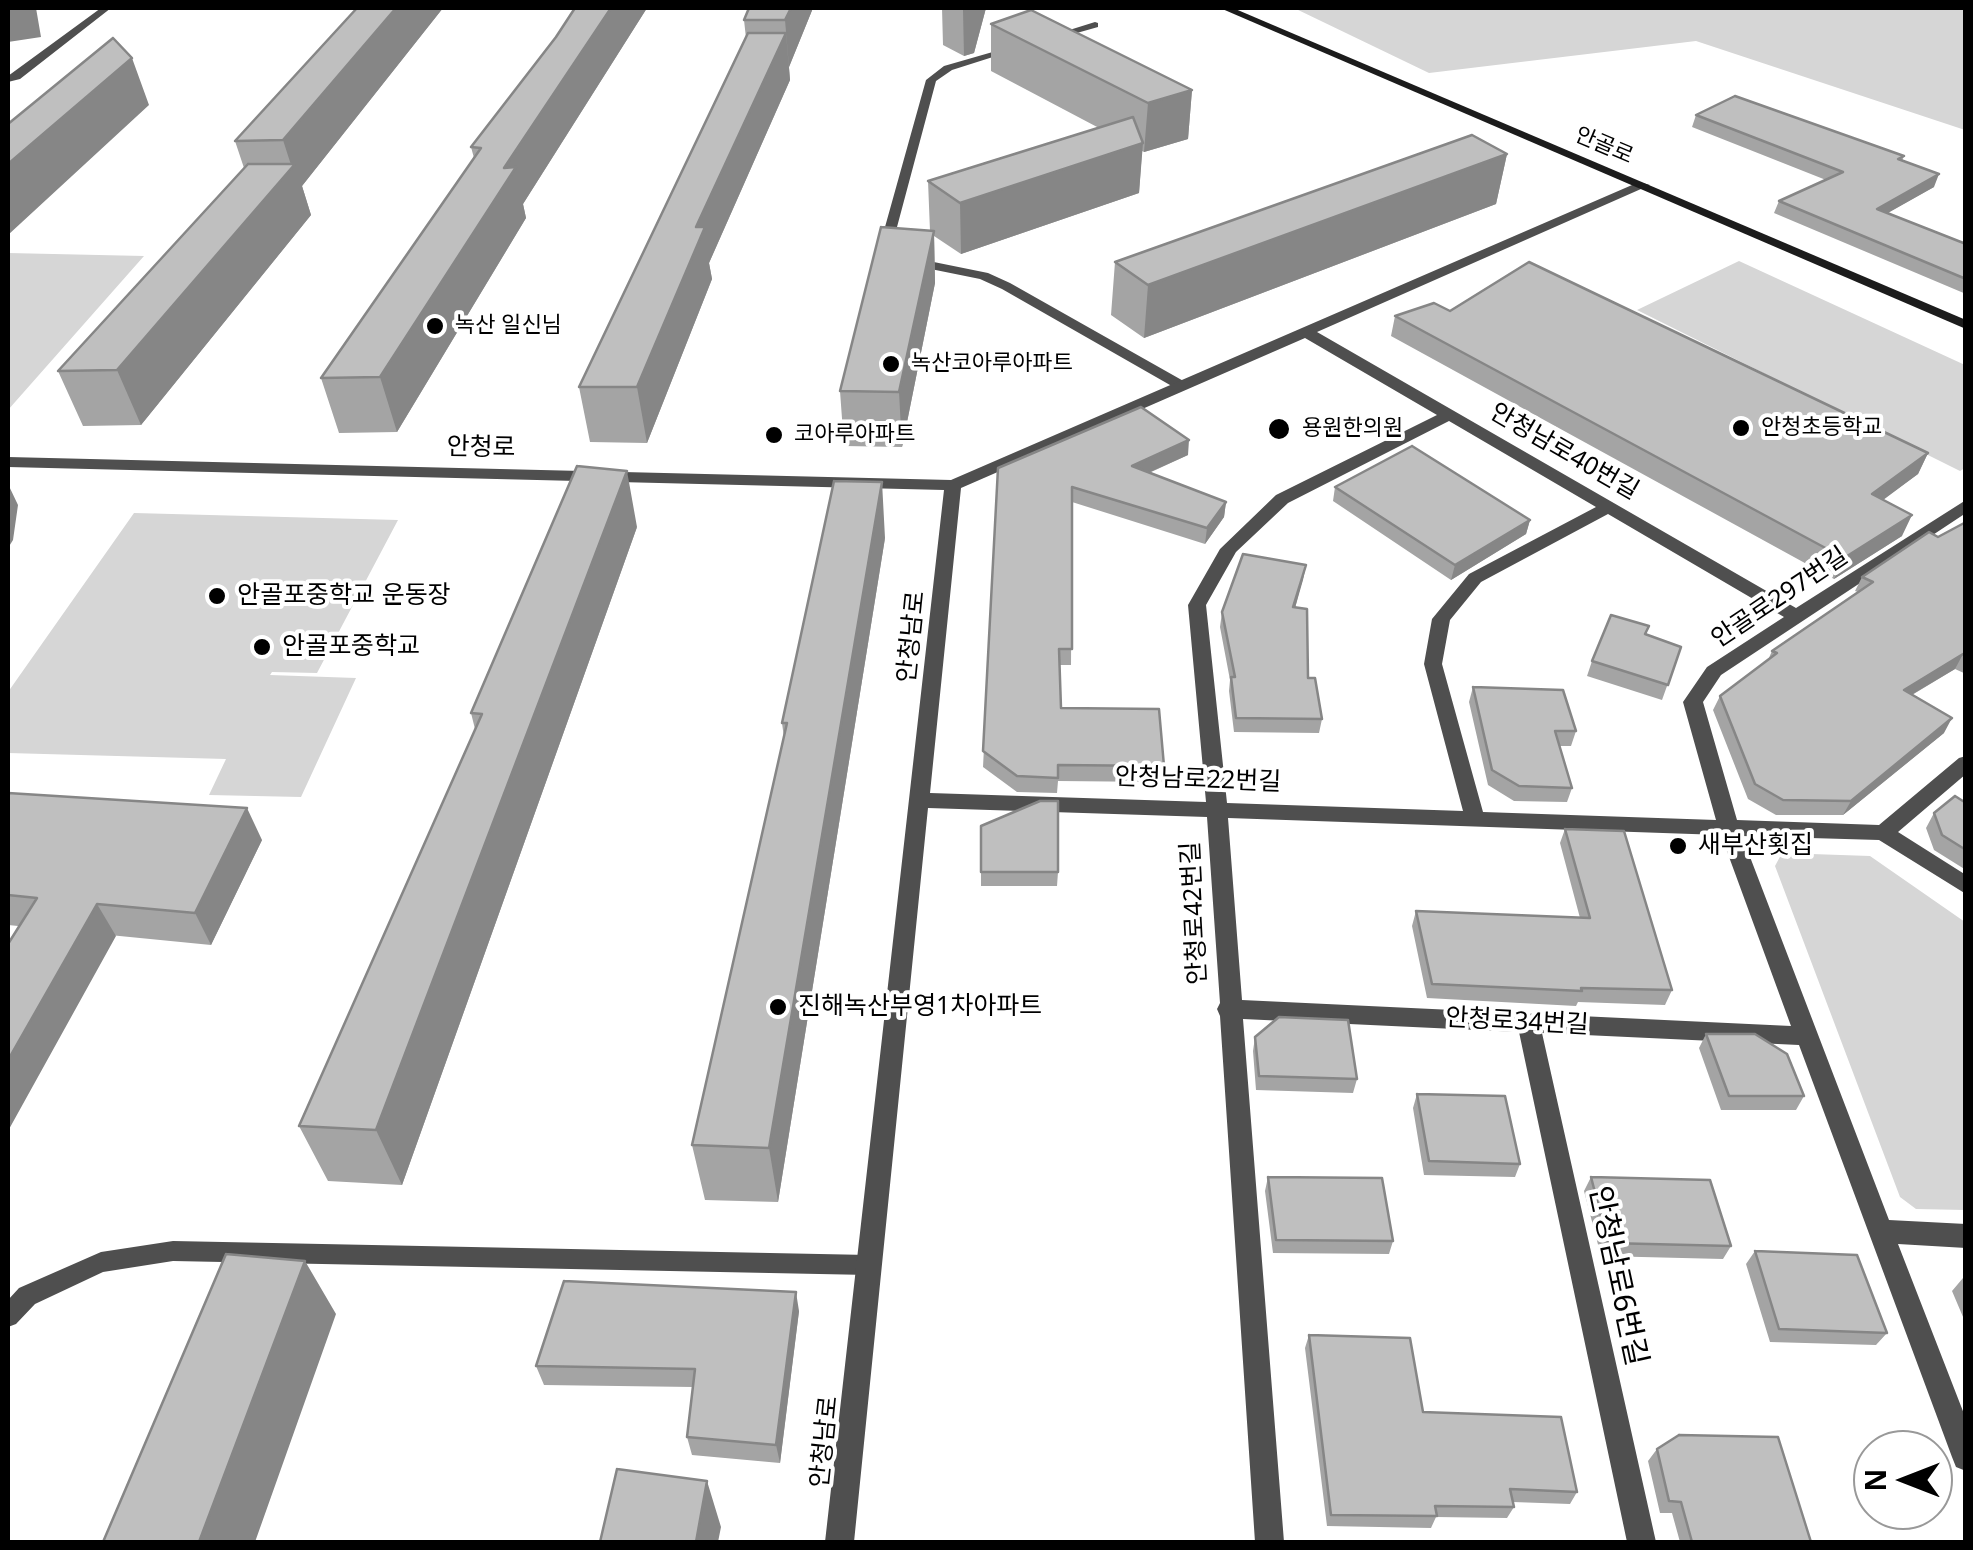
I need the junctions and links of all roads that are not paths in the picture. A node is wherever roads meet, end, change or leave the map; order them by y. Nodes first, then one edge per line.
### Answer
1 (106, 8) edge
2 (1226, 8) edge
3 (1095, 25) dead end
4 (8, 78) edge
5 (1644, 185) junction
6 (1966, 325) edge
7 (1306, 332) junction
8 (1182, 386) junction
9 (1449, 415) junction
10 (8, 462) edge
11 (953, 485) junction
12 (1966, 505) edge
13 (1609, 507) junction
14 (1796, 616) junction
15 (1966, 763) edge
16 (920, 800) junction
17 (1217, 807) junction
18 (1475, 819) junction
19 (1729, 830) junction
20 (1883, 833) junction
21 (1966, 886) edge
22 (1228, 1008) junction
23 (1528, 1022) junction
24 (1807, 1036) junction
25 (1881, 1231) junction
26 (1966, 1236) edge
27 (869, 1265) junction
28 (8, 1316) edge
29 (1966, 1457) edge
30 (839, 1542) edge
31 (1269, 1542) edge
32 (1642, 1542) edge

1 - 4 lane
2 - 5 main road, 안골로
3 - 8 lane
5 - 6 main road, 안골로
5 - 7 street
7 - 8 street
7 - 9 street, 안청남로40번길
8 - 11 street
9 - 13 street, 안청남로40번길
9 - 17 street, 안청로42번길
10 - 11 street, 안청로
11 - 16 street, 안청남로
12 - 14 street, 안골로297번길
13 - 14 street, 안청남로40번길
13 - 18 street
14 - 19 street, 안골로297번길
15 - 20 street
16 - 17 street, 안청남로22번길
16 - 27 street, 안청남로
17 - 18 street, 안청남로22번길
17 - 22 street, 안청로42번길
18 - 19 street, 안청남로22번길
19 - 20 street, 안청남로22번길
19 - 24 street
20 - 21 street
22 - 23 street, 안청로34번길
22 - 31 street, 안청로42번길
23 - 24 street, 안청로34번길
23 - 32 street, 안청남로6번길
24 - 25 street
25 - 26 street
25 - 29 street
27 - 28 lane
27 - 30 street, 안청남로

